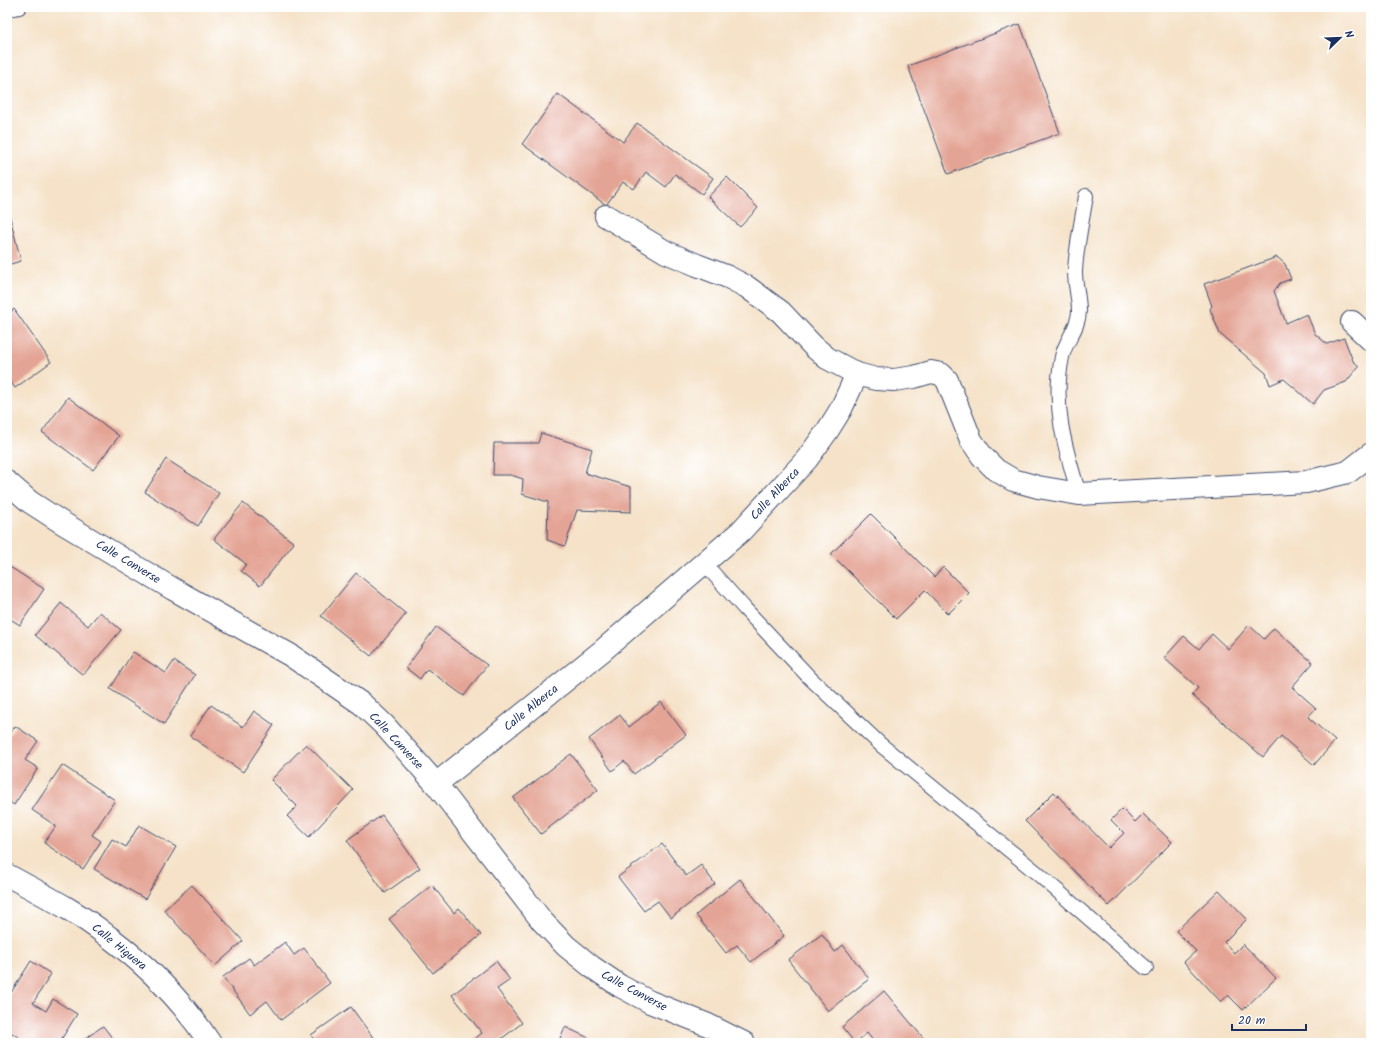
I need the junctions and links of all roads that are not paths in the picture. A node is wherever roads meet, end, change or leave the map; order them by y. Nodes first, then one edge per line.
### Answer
1 (19, 7) edge
2 (7, 9) edge
3 (1086, 196) dead end
4 (606, 216) dead end
5 (1352, 322) dead end
6 (1371, 340) edge
7 (857, 374) junction
8 (1371, 454) edge
9 (7, 482) edge
10 (1079, 494) junction
11 (704, 562) junction
12 (436, 784) junction
13 (7, 875) edge
14 (1146, 968) dead end
15 (210, 1043) edge
16 (744, 1043) edge

1 - 2 lane
3 - 10 lane
4 - 7 street
5 - 6 street
7 - 10 street
7 - 11 street, Calle Alberca
8 - 10 street
9 - 12 street, Calle Converse
11 - 12 street, Calle Alberca
11 - 14 lane
12 - 16 street, Calle Converse
13 - 15 street, Calle Higuera

